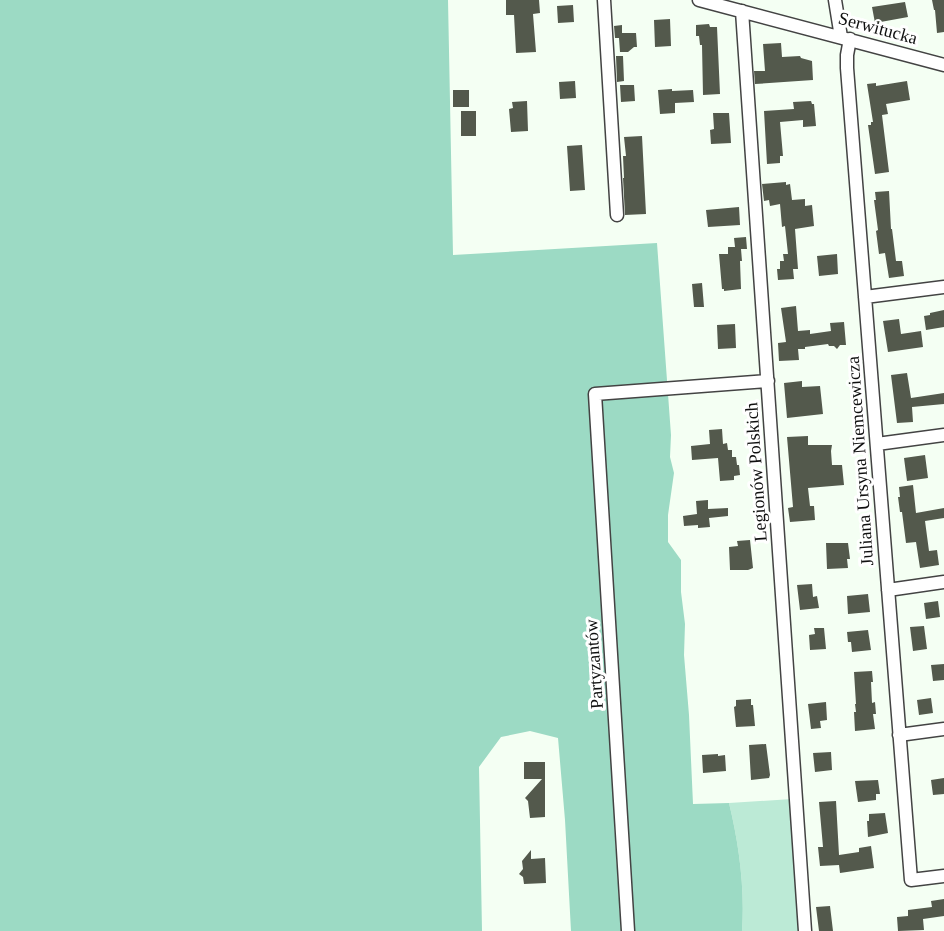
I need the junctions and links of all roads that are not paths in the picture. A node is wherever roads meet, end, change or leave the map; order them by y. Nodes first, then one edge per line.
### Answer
1 (604, 0) edge
2 (699, 0) edge
3 (835, 0) edge
4 (742, 11) junction
5 (846, 38) junction
6 (944, 65) edge
7 (617, 215) dead end
8 (944, 287) edge
9 (865, 297) junction
10 (768, 381) junction
11 (944, 435) edge
12 (877, 444) junction
13 (944, 582) edge
14 (888, 590) junction
15 (944, 729) edge
16 (899, 735) junction
17 (944, 876) edge
18 (628, 931) edge
19 (805, 931) edge

1 - 7 street
2 - 4 street, Serwitucka
3 - 5 street, Juliana Ursyna Niemcewicza
4 - 5 street, Serwitucka
4 - 10 street, Legionów Polskich
5 - 6 street, Serwitucka
5 - 9 street, Juliana Ursyna Niemcewicza
8 - 9 street
9 - 12 street, Juliana Ursyna Niemcewicza
10 - 18 street, Partyzantów
10 - 19 street, Legionów Polskich
11 - 12 street
12 - 14 street, Juliana Ursyna Niemcewicza
13 - 14 street
14 - 16 street, Juliana Ursyna Niemcewicza
15 - 16 street
16 - 17 street, Juliana Ursyna Niemcewicza

